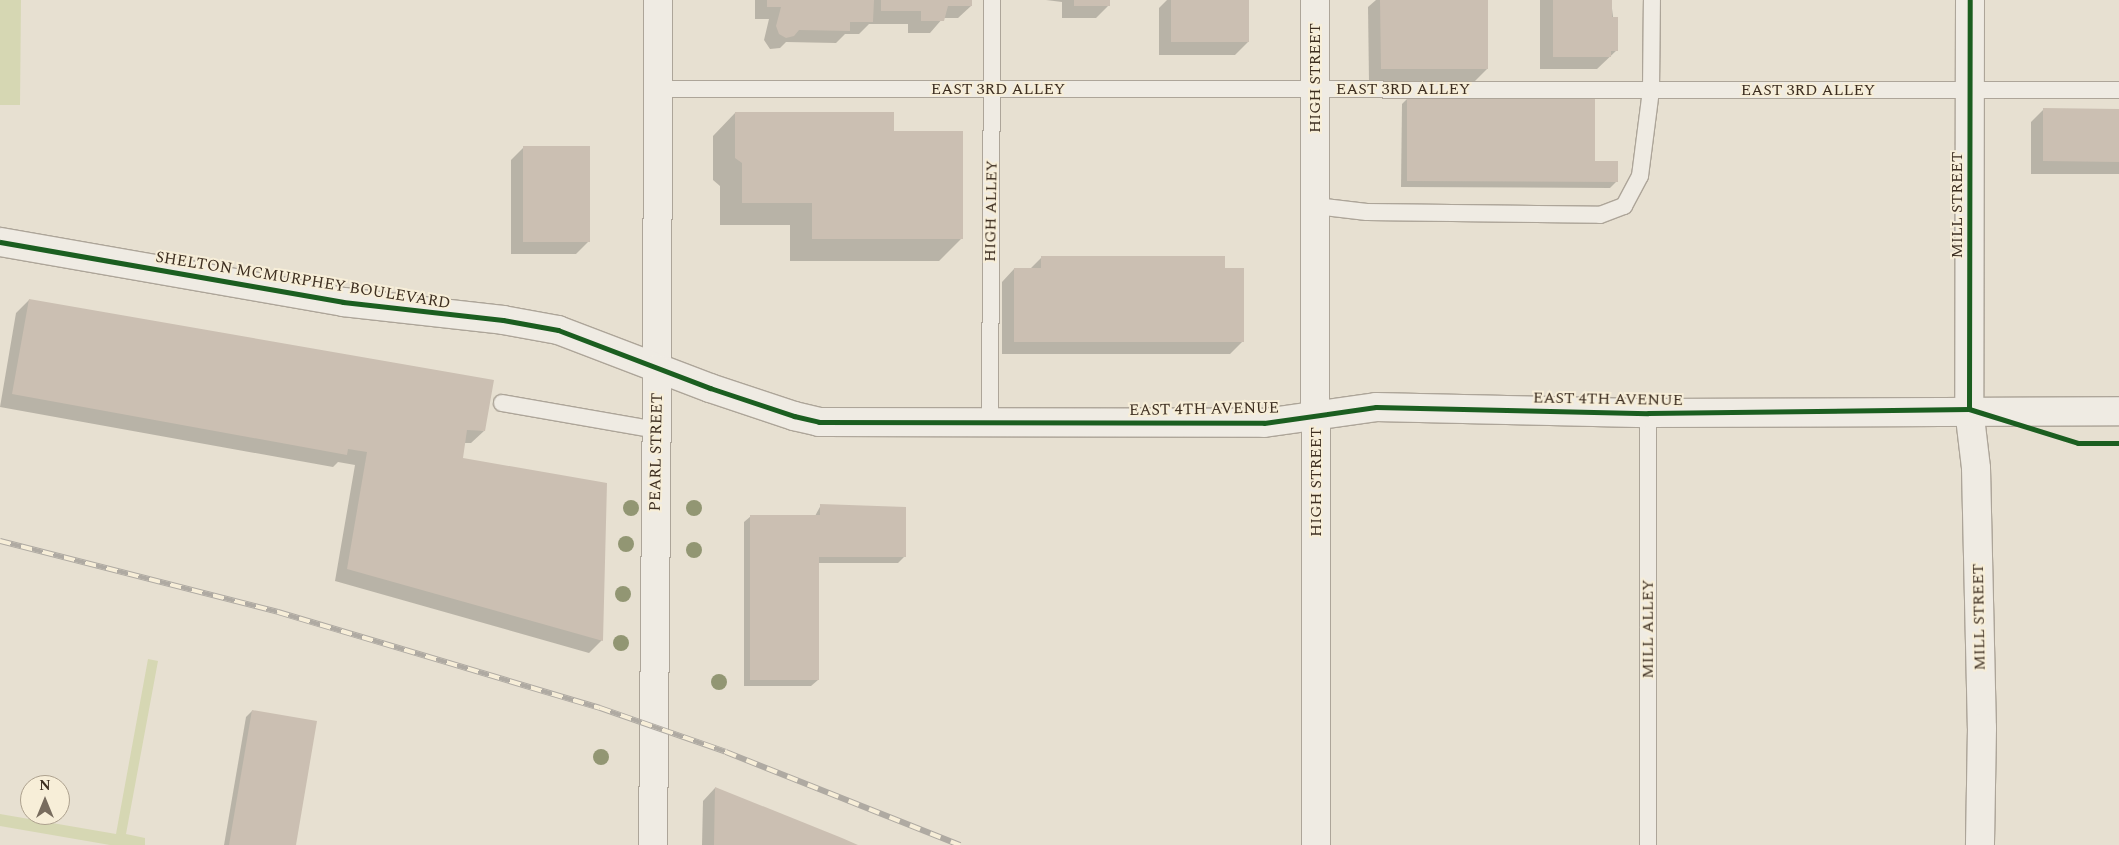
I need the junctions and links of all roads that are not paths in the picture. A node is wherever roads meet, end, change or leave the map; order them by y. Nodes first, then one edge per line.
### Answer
1 (658, 0) edge
2 (992, 0) edge
3 (1315, 0) edge
4 (1652, 0) edge
5 (1970, 0) edge
6 (658, 89) junction
7 (992, 89) junction
8 (1315, 89) junction
9 (1651, 90) junction
10 (1970, 90) junction
11 (2119, 90) edge
12 (1316, 206) junction
13 (0, 242) edge
14 (657, 369) junction
15 (502, 403) dead end
16 (1969, 409) junction
17 (2119, 410) edge
18 (1648, 413) junction
19 (1316, 416) junction
20 (990, 422) junction
21 (657, 430) junction
22 (653, 845) edge
23 (1316, 845) edge
24 (1648, 845) edge
25 (1980, 845) edge

1 - 6 street, PEARL STREET
2 - 7 lane, HIGH ALLEY
3 - 8 street, HIGH STREET
4 - 9 lane
5 - 10 street, MILL STREET
6 - 7 lane, EAST 3RD ALLEY
6 - 14 street, PEARL STREET
7 - 8 lane, EAST 3RD ALLEY
7 - 20 lane, HIGH ALLEY
8 - 9 lane, EAST 3RD ALLEY
8 - 12 street, HIGH STREET
9 - 10 lane, EAST 3RD ALLEY
9 - 12 lane
10 - 11 lane, EAST 3RD ALLEY
10 - 16 street, MILL STREET
12 - 19 street, HIGH STREET
13 - 14 street, SHELTON MCMURPHEY BOULEVARD
14 - 20 street, EAST 4TH AVENUE
14 - 21 street, PEARL STREET
15 - 21 lane
16 - 17 street, EAST 4TH AVENUE
16 - 18 street, EAST 4TH AVENUE
16 - 25 street, MILL STREET
18 - 19 street, EAST 4TH AVENUE
18 - 24 lane, MILL ALLEY
19 - 20 street, EAST 4TH AVENUE
19 - 23 street, HIGH STREET
21 - 22 street, PEARL STREET

